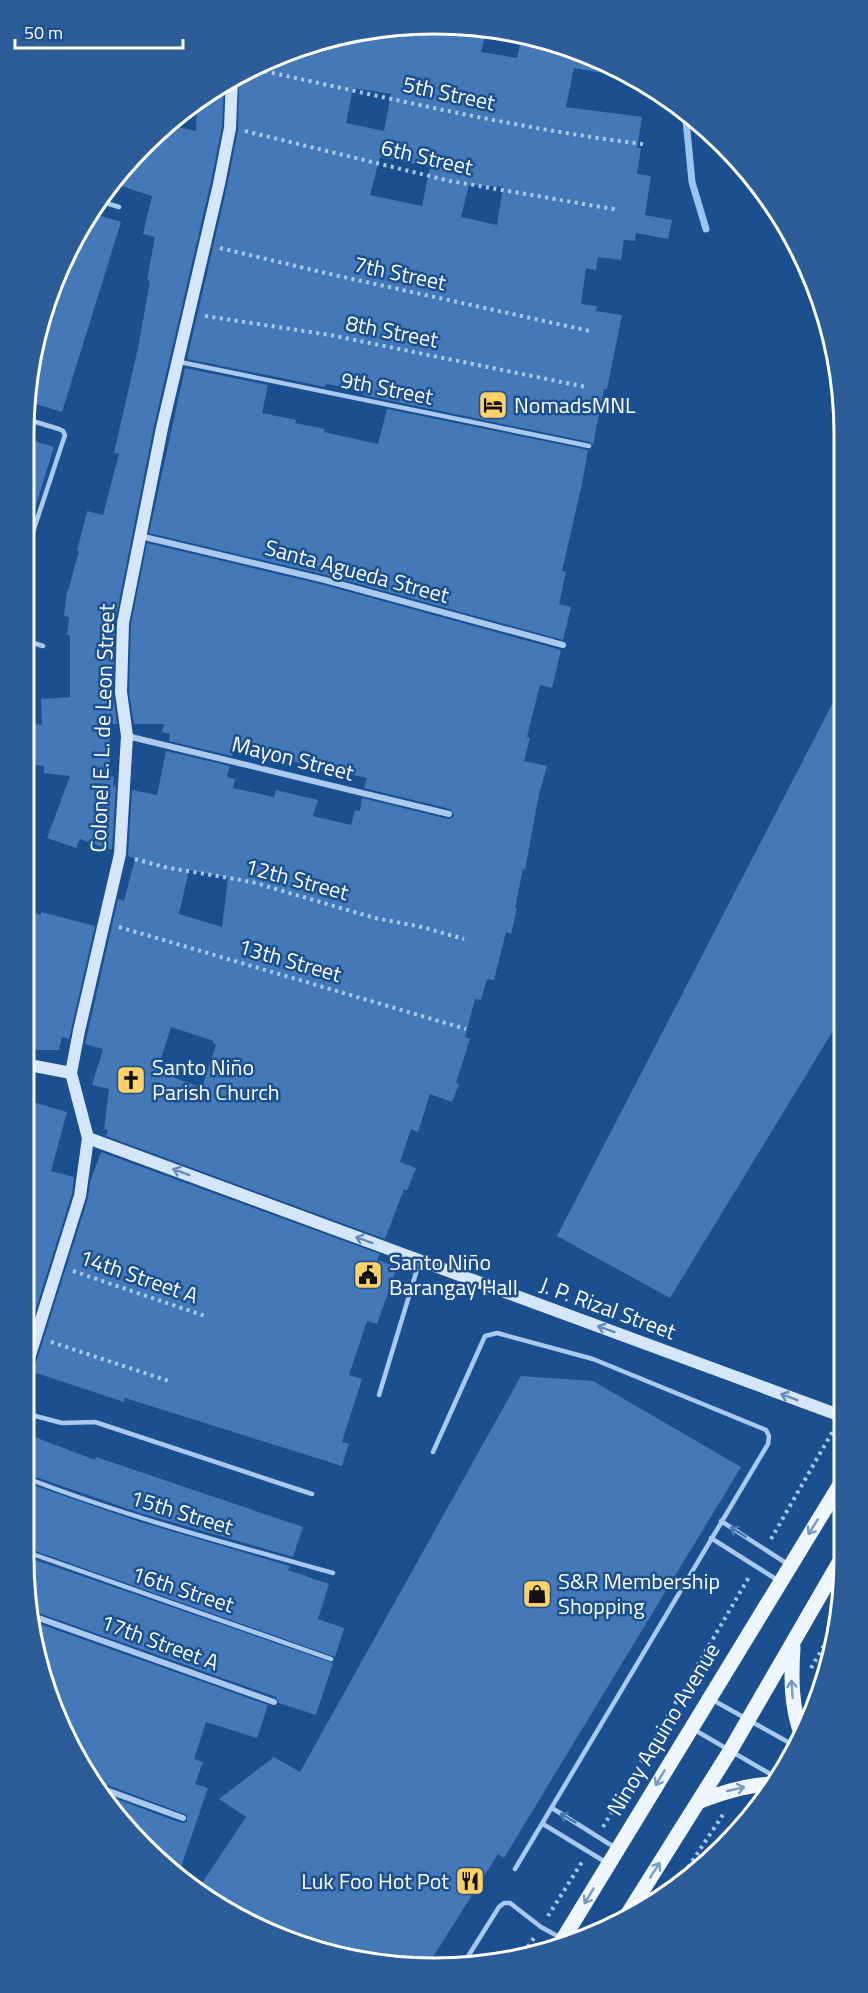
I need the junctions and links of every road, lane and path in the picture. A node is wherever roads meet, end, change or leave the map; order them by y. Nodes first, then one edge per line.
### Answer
1 (267, 72) edge
2 (232, 90) edge
3 (230, 128) junction
4 (643, 144) dead end
5 (108, 204) edge
6 (119, 207) dead end
7 (619, 210) dead end
8 (204, 244) junction
9 (190, 313) junction
10 (590, 331) dead end
11 (178, 362) junction
12 (586, 387) dead end
13 (34, 422) edge
14 (589, 446) dead end
15 (34, 528) edge
16 (140, 536) junction
17 (34, 643) edge
18 (564, 645) dead end
19 (43, 646) dead end
20 (127, 736) junction
21 (449, 814) dead end
22 (120, 854) junction
23 (104, 922) junction
24 (465, 939) dead end
25 (466, 1029) dead end
26 (34, 1066) edge
27 (71, 1073) junction
28 (88, 1138) junction
29 (419, 1260) junction
30 (58, 1266) junction
31 (208, 1317) dead end
32 (36, 1337) junction
33 (34, 1343) edge
34 (172, 1382) dead end
35 (379, 1395) dead end
36 (834, 1414) edge
37 (34, 1416) edge
38 (834, 1432) edge
39 (433, 1452) dead end
40 (34, 1481) edge
41 (312, 1494) dead end
42 (834, 1494) edge
43 (721, 1521) junction
44 (711, 1538) junction
45 (765, 1549) junction
46 (34, 1555) edge
47 (789, 1565) junction
48 (755, 1567) junction
49 (333, 1573) dead end
50 (833, 1573) edge
51 (779, 1581) junction
52 (39, 1618) edge
53 (794, 1642) junction
54 (331, 1659) dead end
55 (709, 1697) junction
56 (274, 1702) dead end
57 (748, 1720) junction
58 (799, 1722) edge
59 (690, 1728) junction
60 (789, 1742) edge
61 (730, 1751) junction
62 (770, 1774) edge
63 (763, 1785) edge
64 (109, 1791) edge
65 (698, 1802) junction
66 (552, 1808) junction
67 (183, 1818) dead end
68 (543, 1824) junction
69 (598, 1836) junction
70 (617, 1849) junction
71 (588, 1851) junction
72 (608, 1864) junction
73 (515, 1869) dead end
74 (633, 1905) edge
75 (541, 1928) junction
76 (565, 1936) edge
77 (558, 1938) edge
78 (527, 1947) edge
79 (468, 1957) edge

1 - 4 path, 5th Street
2 - 3 street, Colonel E. L. de Leon Street
3 - 7 path, 6th Street
3 - 8 street, Colonel E. L. de Leon Street
5 - 6 lane
8 - 9 street, Colonel E. L. de Leon Street
8 - 10 path, 7th Street
9 - 11 street, Colonel E. L. de Leon Street
9 - 12 path, 8th Street
11 - 14 lane, 9th Street
11 - 16 street, Colonel E. L. de Leon Street
13 - 15 lane
16 - 18 street, Santa Agueda Street
16 - 20 street, Colonel E. L. de Leon Street
17 - 19 lane
20 - 21 street, Mayon Street
20 - 22 street, Colonel E. L. de Leon Street
22 - 23 street, Colonel E. L. de Leon Street
22 - 24 path, 12th Street
23 - 25 path, 13th Street
23 - 27 street, Colonel E. L. de Leon Street
26 - 27 street
27 - 28 street, Colonel E. L. de Leon Street
29 -> 28 street, J. P. Rizal Street
28 - 30 street, Colonel E. L. de Leon Street
29 - 35 lane
36 -> 29 street, J. P. Rizal Street
30 - 31 path, 14th Street A
30 - 32 street, Colonel E. L. de Leon Street
32 - 33 street, Colonel E. L. de Leon Street
32 - 34 path
37 - 41 lane
38 - 45 path
39 - 43 lane
40 - 49 lane, 15th Street
42 -> 47 main road, Ninoy Aquino Avenue
43 - 44 lane
45 -> 43 lane
44 - 48 lane
44 - 66 lane
45 - 47 lane
46 - 54 lane, 16th Street
47 - 51 main road, Ninoy Aquino Avenue
48 - 51 lane
48 - 69 path
50 - 53 main road
51 - 55 main road, Ninoy Aquino Avenue
52 - 56 street, 17th Street A
53 - 57 main road
58 -> 53 main road
55 - 57 lane
55 - 59 main road, Ninoy Aquino Avenue
57 - 60 lane
57 - 61 main road
59 - 61 lane
59 -> 70 main road, Ninoy Aquino Avenue
61 - 62 lane
61 - 65 main road
65 -> 63 main road
64 - 67 street
74 -> 65 main road
66 - 68 lane
69 -> 66 lane
68 - 71 lane
68 - 73 lane
69 - 70 lane
70 - 72 main road, Ninoy Aquino Avenue
71 - 72 lane
71 - 75 path
72 -> 76 main road, Ninoy Aquino Avenue
75 - 77 lane
75 - 78 path
75 - 79 lane

